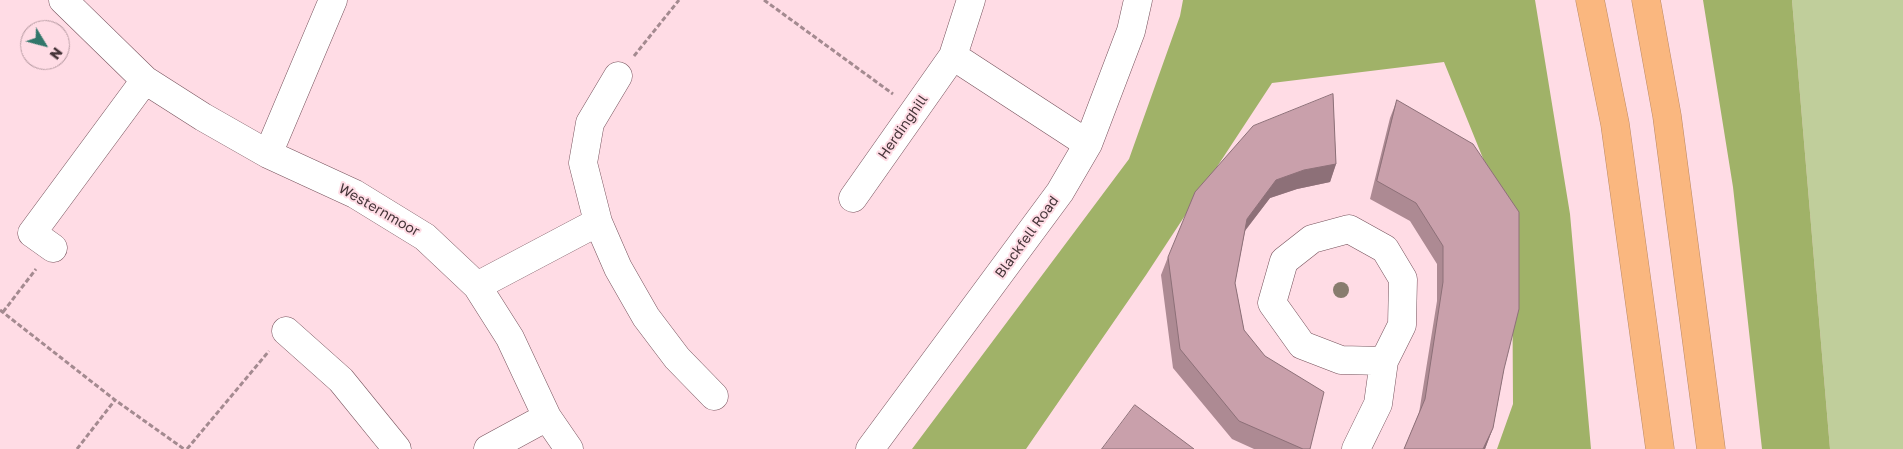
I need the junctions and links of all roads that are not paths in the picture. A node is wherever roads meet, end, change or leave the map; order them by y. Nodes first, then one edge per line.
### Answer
1 (63, 0) edge
2 (333, 0) edge
3 (972, 0) edge
4 (1138, 0) edge
5 (1590, 0) edge
6 (1646, 0) edge
7 (953, 56) junction
8 (618, 76) road end
9 (146, 80) junction
10 (1088, 144) junction
11 (268, 154) junction
12 (853, 198) dead end
13 (598, 222) junction
14 (53, 248) road end
15 (477, 286) junction
16 (286, 331) road end
17 (1384, 361) junction
18 (714, 396) dead end
19 (547, 417) junction
20 (397, 449) edge
21 (488, 449) edge
22 (569, 449) edge
23 (870, 449) edge
24 (1356, 449) edge
25 (1660, 449) edge
26 (1711, 449) edge

1 - 9 street, Westernmoor
2 - 11 street
3 - 7 street, Herdinghill
4 - 10 street, Blackfell Road
5 - 25 highway
6 - 26 highway
7 - 10 street
7 - 12 street, Herdinghill
8 - 13 street
9 - 11 street, Westernmoor
9 - 14 street
10 - 23 street, Blackfell Road
11 - 15 street, Westernmoor
13 - 15 street
13 - 18 street
15 - 19 street, Westernmoor
16 - 20 street
17 - 17 street
17 - 24 street
19 - 21 street
19 - 22 street, Westernmoor

